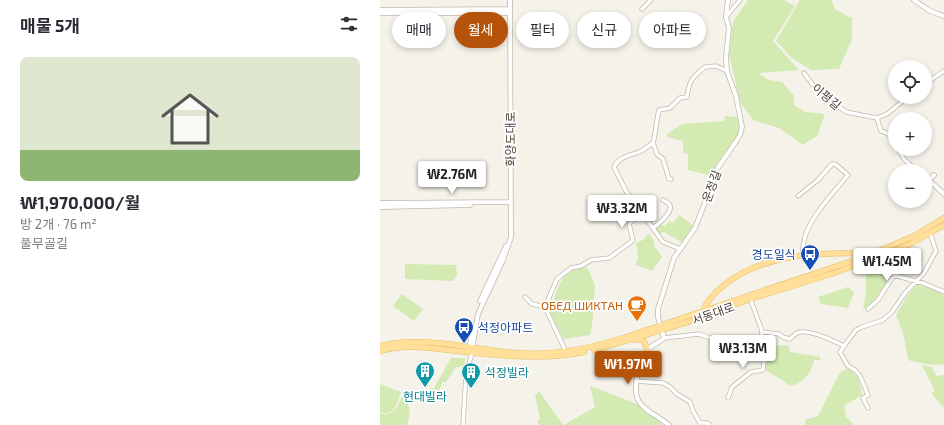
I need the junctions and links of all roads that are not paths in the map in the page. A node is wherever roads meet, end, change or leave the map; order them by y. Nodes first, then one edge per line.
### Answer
1 (509, 0) edge
2 (651, 0) edge
3 (728, 0) edge
4 (740, 0) edge
5 (914, 0) edge
6 (642, 9) dead end
7 (380, 10) edge
8 (428, 11) junction
9 (509, 11) junction
10 (380, 13) edge
11 (944, 16) edge
12 (726, 17) junction
13 (727, 71) junction
14 (944, 71) edge
15 (804, 73) dead end
16 (932, 79) edge
17 (899, 104) edge
18 (877, 118) junction
19 (888, 134) edge
20 (653, 143) junction
21 (903, 156) edge
22 (910, 164) edge
23 (671, 179) dead end
24 (932, 183) edge
25 (944, 194) edge
26 (798, 196) dead end
27 (663, 200) dead end
28 (380, 204) edge
29 (510, 204) junction
30 (380, 207) edge
31 (641, 212) junction
32 (944, 218) edge
33 (944, 225) edge
34 (653, 228) junction
35 (930, 233) junction
36 (680, 249) junction
37 (875, 253) junction
38 (802, 256) junction
39 (869, 260) junction
40 (894, 276) junction
41 (916, 282) junction
42 (944, 292) edge
43 (525, 297) dead end
44 (749, 297) junction
45 (545, 307) junction
46 (868, 309) dead end
47 (703, 310) junction
48 (661, 327) junction
49 (762, 332) junction
50 (664, 338) junction
51 (761, 338) junction
52 (632, 339) junction
53 (380, 346) edge
54 (844, 346) junction
55 (648, 349) junction
56 (471, 350) junction
57 (380, 351) edge
58 (566, 352) junction
59 (636, 381) junction
60 (728, 398) dead end
61 (868, 408) dead end
62 (700, 424) edge
63 (463, 425) edge
64 (669, 425) edge
65 (710, 425) edge

1 - 9 street, 화양도대로
2 - 6 street
3 - 12 street, 운정길
4 - 12 street
5 - 11 street
7 - 8 street
8 - 9 street
8 - 10 street
9 - 29 street, 화양도대로
12 - 13 street, 운정길
13 - 20 street
13 - 36 street, 운정길
14 - 16 street
15 - 18 street, 이평길
17 - 18 street
18 - 19 street
20 - 23 street
20 - 31 street
21 - 22 street
24 - 25 street
26 - 38 street
27 - 34 street
28 - 29 street
29 - 30 street
29 - 56 street, 화양도대로
31 - 34 street
31 - 45 street
32 - 37 main road, 서동대로
33 - 35 main road, 서동대로
34 - 36 street
35 - 39 main road, 서동대로
35 - 41 street
36 - 48 street, 운정길
37 - 38 main road, 서동대로
37 - 44 main road, 서동대로
38 - 47 main road, 서동대로
39 - 40 street
39 - 44 main road, 서동대로
40 - 41 street
40 - 46 street
41 - 42 street
41 - 54 street
43 - 45 street
44 - 47 main road, 서동대로
44 - 48 main road, 서동대로
44 - 49 street
45 - 58 street
47 - 48 main road, 서동대로
48 - 50 street, 운정길
48 - 52 main road, 서동대로
48 - 58 main road, 서동대로
49 - 51 street
49 - 54 street
50 - 51 street
50 - 55 street
51 - 60 street
52 - 55 main road
52 - 56 main road, 서동대로
53 - 56 main road, 서동대로
54 - 61 street
55 - 59 street
56 - 57 main road, 서동대로
56 - 58 main road, 서동대로
56 - 63 street
59 - 62 street
59 - 64 street
62 - 65 street

